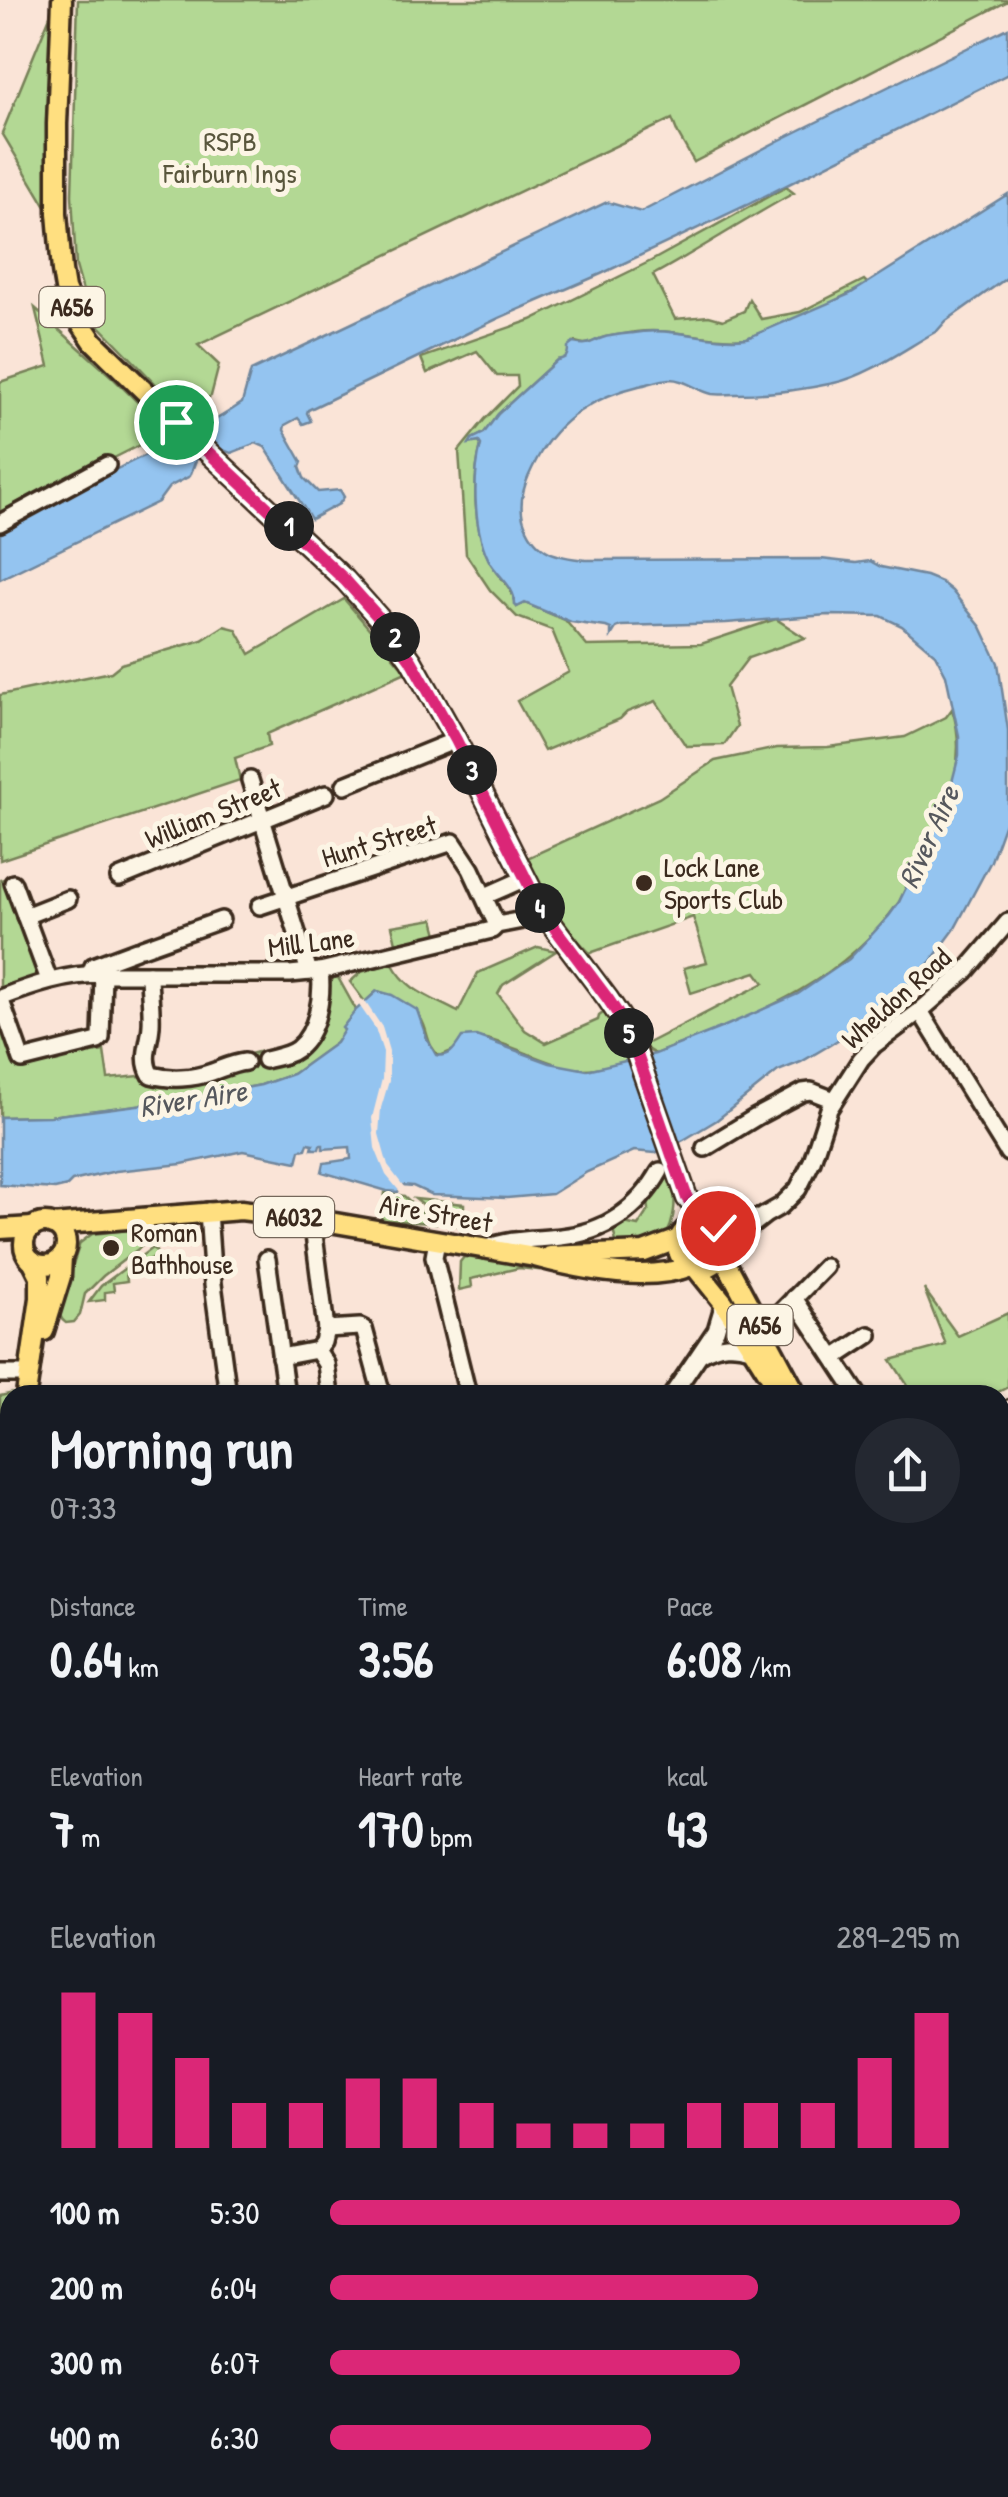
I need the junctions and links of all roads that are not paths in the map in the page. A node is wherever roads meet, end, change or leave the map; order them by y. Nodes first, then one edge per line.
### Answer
1 (62, 0) edge
2 (107, 465) dead end
3 (0, 523) edge
4 (456, 740) junction
5 (250, 780) dead end
6 (345, 786) dead end
7 (326, 794) dead end
8 (262, 820) junction
9 (119, 878) dead end
10 (526, 878) junction
11 (13, 882) dead end
12 (286, 896) junction
13 (485, 896) junction
14 (68, 899) dead end
15 (260, 906) dead end
16 (25, 916) junction
17 (533, 918) dead end
18 (222, 920) dead end
19 (1008, 922) edge
20 (497, 925) junction
21 (315, 972) junction
22 (97, 974) junction
23 (149, 974) junction
24 (49, 980) junction
25 (0, 998) edge
26 (920, 1011) junction
27 (265, 1060) dead end
28 (245, 1062) dead end
29 (834, 1100) junction
30 (704, 1148) dead end
31 (1008, 1153) edge
32 (660, 1171) dead end
33 (687, 1198) junction
34 (208, 1210) junction
35 (765, 1215) junction
36 (312, 1219) junction
37 (84, 1221) junction
38 (52, 1224) junction
39 (605, 1226) junction
40 (714, 1226) junction
41 (33, 1228) junction
42 (4, 1229) edge
43 (680, 1235) junction
44 (437, 1241) junction
45 (64, 1249) junction
46 (484, 1249) junction
47 (724, 1251) junction
48 (562, 1252) junction
49 (616, 1254) junction
50 (29, 1255) junction
51 (272, 1267) dead end
52 (693, 1267) junction
53 (825, 1267) dead end
54 (794, 1298) junction
55 (724, 1304) junction
56 (776, 1317) dead end
57 (326, 1329) junction
58 (869, 1335) dead end
59 (751, 1348) junction
60 (317, 1350) junction
61 (280, 1357) junction
62 (834, 1358) junction
63 (695, 1360) junction
64 (0, 1374) edge
65 (29, 1374) junction
66 (27, 1385) edge
67 (227, 1385) edge
68 (284, 1385) edge
69 (329, 1385) edge
70 (379, 1385) edge
71 (466, 1385) edge
72 (678, 1385) edge
73 (775, 1385) edge
74 (792, 1385) edge
75 (852, 1385) edge

1 - 4 main road, A656
2 - 3 street
4 - 6 street
4 - 10 main road, A656
5 - 8 street
7 - 8 street, William Street
8 - 9 street, William Street
8 - 12 street
10 - 13 street
10 - 33 main road, A656
11 - 16 street
12 - 13 street, Hunt Street
12 - 15 street, Hunt Street
12 - 21 street
13 - 20 street, Hunt Street
14 - 16 street
16 - 24 street
17 - 20 street, Mill Lane
18 - 22 street
19 - 26 street, Wheldon Road
20 - 21 street, Mill Lane
21 - 23 street, Mill Lane
21 - 27 street
22 - 23 street, Mill Lane
22 - 24 street
22 - 25 street
23 - 28 street
24 - 25 street
26 - 29 street, Wheldon Road
26 - 31 street
29 - 30 street
29 - 35 street, Wheldon Road
32 - 39 street
33 - 40 main road, A656
33 - 43 main road, A656
34 - 36 main road, Aire Street / A6032
34 - 37 main road, A6032
34 - 67 street
35 - 40 street, Wheldon Road
35 - 47 street, Wheldon Road
36 - 44 main road, Aire Street / A6032
36 - 57 street
37 - 38 main road, A6032
37 - 45 main road
38 - 41 main road, A6032
38 - 45 main road
39 - 48 street
39 - 49 street
40 - 43 main road
40 - 47 main road, A656
41 - 42 main road, A6032
41 - 50 main road
42 - 50 main road, A6032
43 - 49 main road, Aire Street / A6032
43 - 52 main road, A656
44 - 46 main road, Aire Street / A6032
44 - 71 street
45 - 50 main road
45 - 65 main road
46 - 48 main road, Aire Street / A6032
46 - 48 street
47 - 52 main road
47 - 74 main road, A656
48 - 49 main road, Aire Street / A6032
48 - 52 main road, Aire Street / A6032
50 - 65 main road
51 - 61 street
52 - 55 main road, A656
53 - 54 street
54 - 56 street
54 - 62 street
55 - 59 main road, A656
55 - 63 street
57 - 60 street
57 - 70 street
58 - 62 street
59 - 63 street
59 - 73 main road, A656
60 - 61 street
60 - 69 street
61 - 68 street
62 - 75 street
63 - 72 street
64 - 65 street
65 - 66 main road

